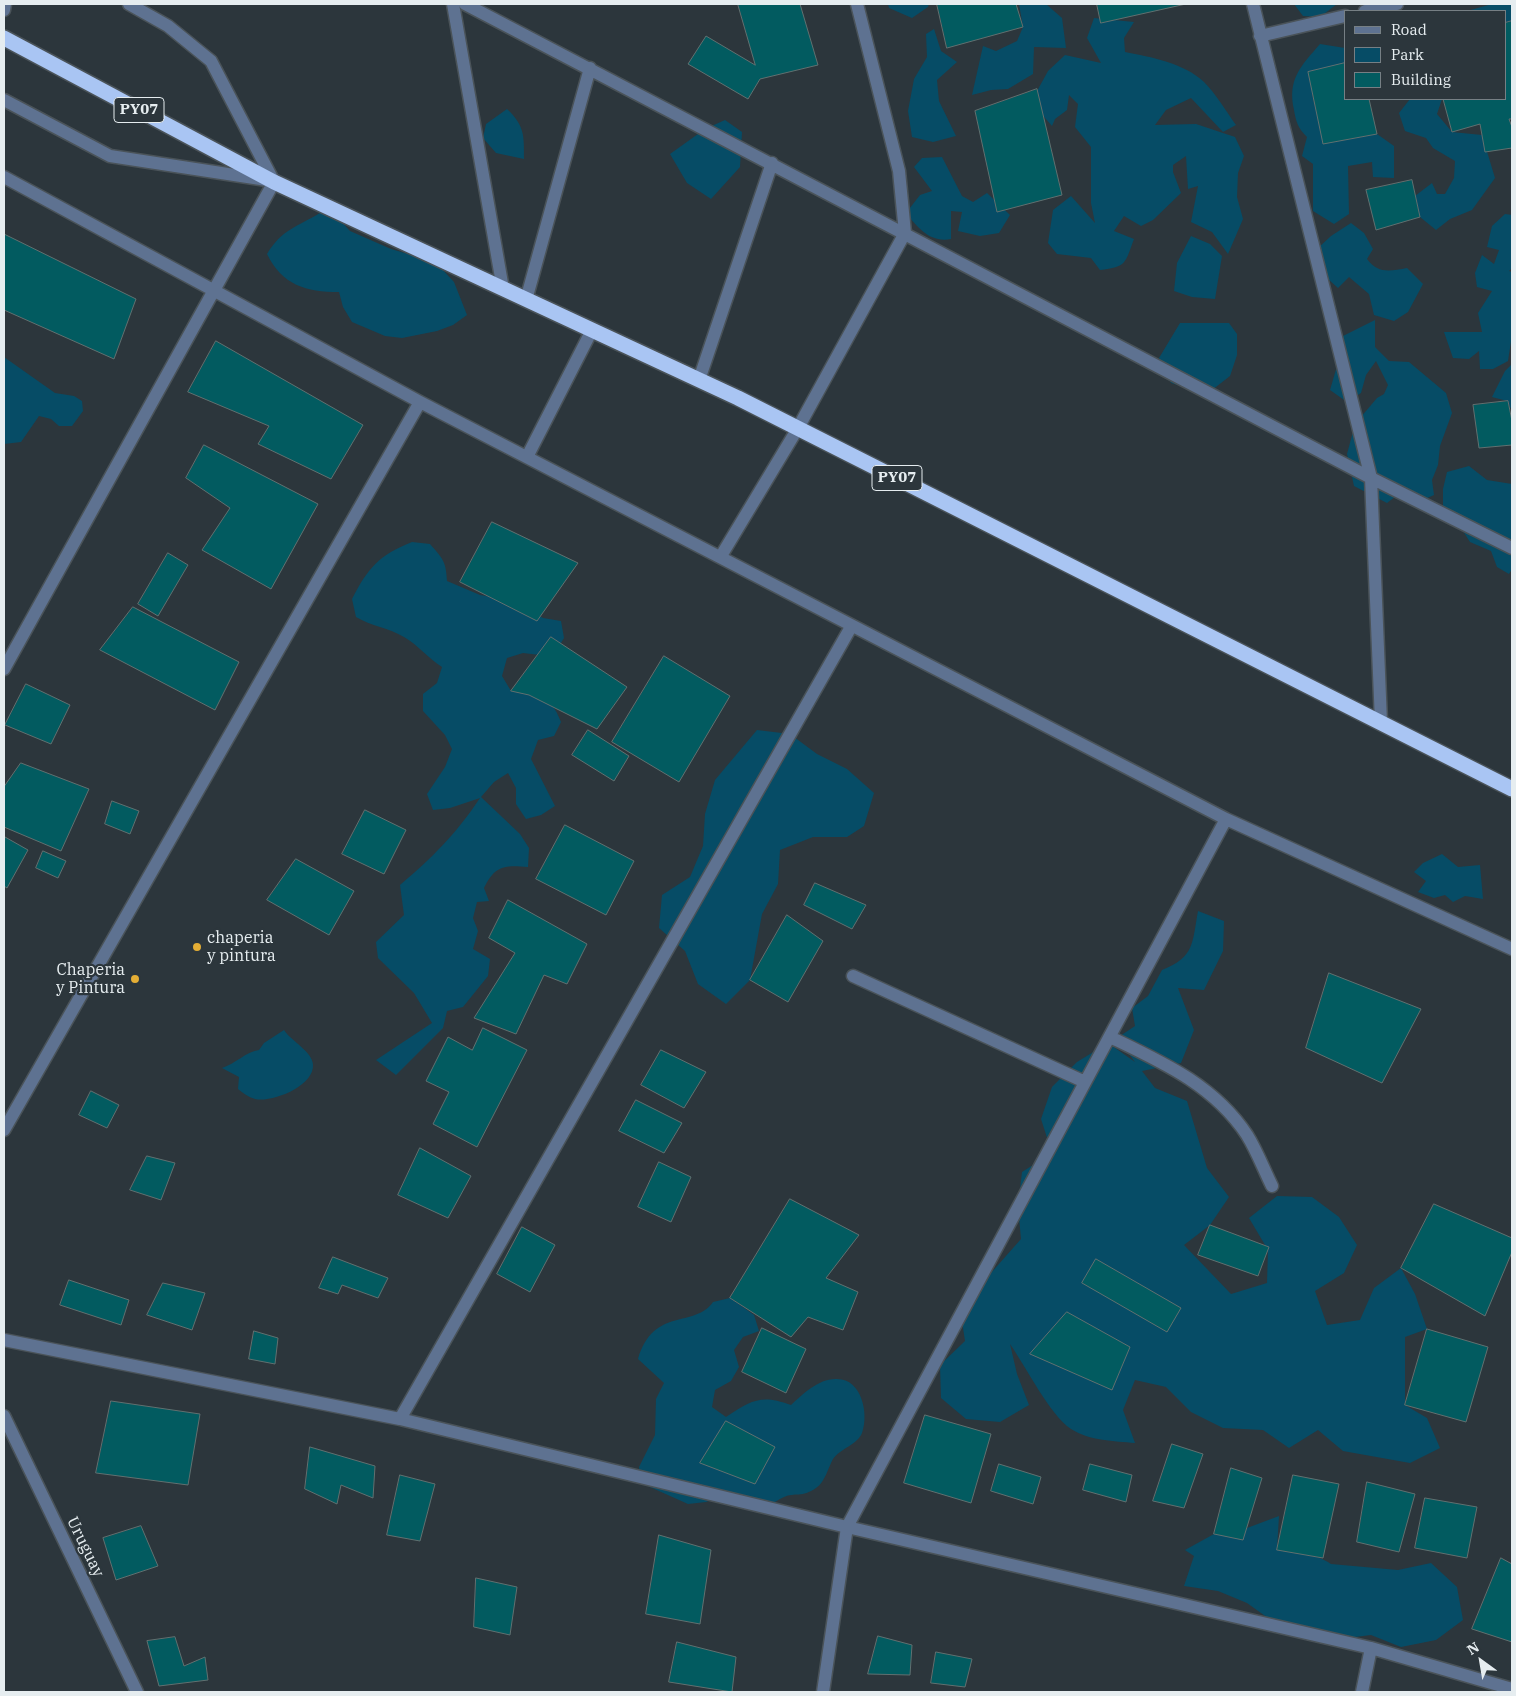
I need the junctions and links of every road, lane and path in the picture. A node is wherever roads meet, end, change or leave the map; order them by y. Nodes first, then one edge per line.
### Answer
1 (5, 4) edge
2 (129, 4) edge
3 (453, 4) edge
4 (464, 4) edge
5 (857, 4) edge
6 (1253, 4) edge
7 (1397, 4) edge
8 (4, 10) edge
9 (1369, 10) edge
10 (1344, 16) edge
11 (1260, 36) junction
12 (4, 38) edge
13 (590, 68) junction
14 (4, 100) edge
15 (772, 163) junction
16 (4, 177) edge
17 (274, 182) junction
18 (905, 233) junction
19 (503, 289) junction
20 (216, 290) junction
21 (526, 300) junction
22 (592, 330) junction
23 (699, 380) junction
24 (420, 402) junction
25 (798, 428) junction
26 (527, 457) junction
27 (1371, 478) junction
28 (1512, 548) edge
29 (722, 556) junction
30 (851, 627) junction
31 (4, 669) edge
32 (1381, 722) junction
33 (1512, 788) edge
34 (1226, 819) junction
35 (1512, 949) edge
36 (853, 976) dead end
37 (1110, 1037) junction
38 (1085, 1082) junction
39 (4, 1130) edge
40 (1272, 1186) dead end
41 (4, 1340) edge
42 (4, 1416) edge
43 (400, 1419) junction
44 (847, 1527) junction
45 (1371, 1648) junction
46 (1512, 1689) edge
47 (137, 1692) edge
48 (823, 1692) edge
49 (1362, 1692) edge

1 - 8 street
2 - 17 street
3 - 19 street
4 - 13 street
5 - 18 street
6 - 11 street
7 - 9 street
10 - 11 street
11 - 27 street
12 - 17 highway, PY07
13 - 15 street
13 - 21 street
14 - 17 street
15 - 18 street
15 - 23 street
16 - 20 street
17 - 19 highway, PY07
17 - 20 street
18 - 25 street
18 - 27 street
19 - 21 highway, PY07
20 - 24 street
20 - 31 street
21 - 22 highway, PY07
22 - 23 highway, PY07
22 - 26 street
23 - 25 highway, PY07
24 - 26 street
24 - 39 street
25 - 29 street
25 - 32 highway, PY07
26 - 29 street
27 - 28 street
27 - 32 street
29 - 30 street
30 - 34 street
30 - 43 street
32 - 33 highway, PY07
34 - 35 street
34 - 37 street
36 - 38 street
37 - 38 street
37 - 40 street
38 - 44 street
41 - 43 street
42 - 47 street, Uruguay
43 - 44 street
44 - 45 street
44 - 48 street
45 - 46 street
45 - 49 street

